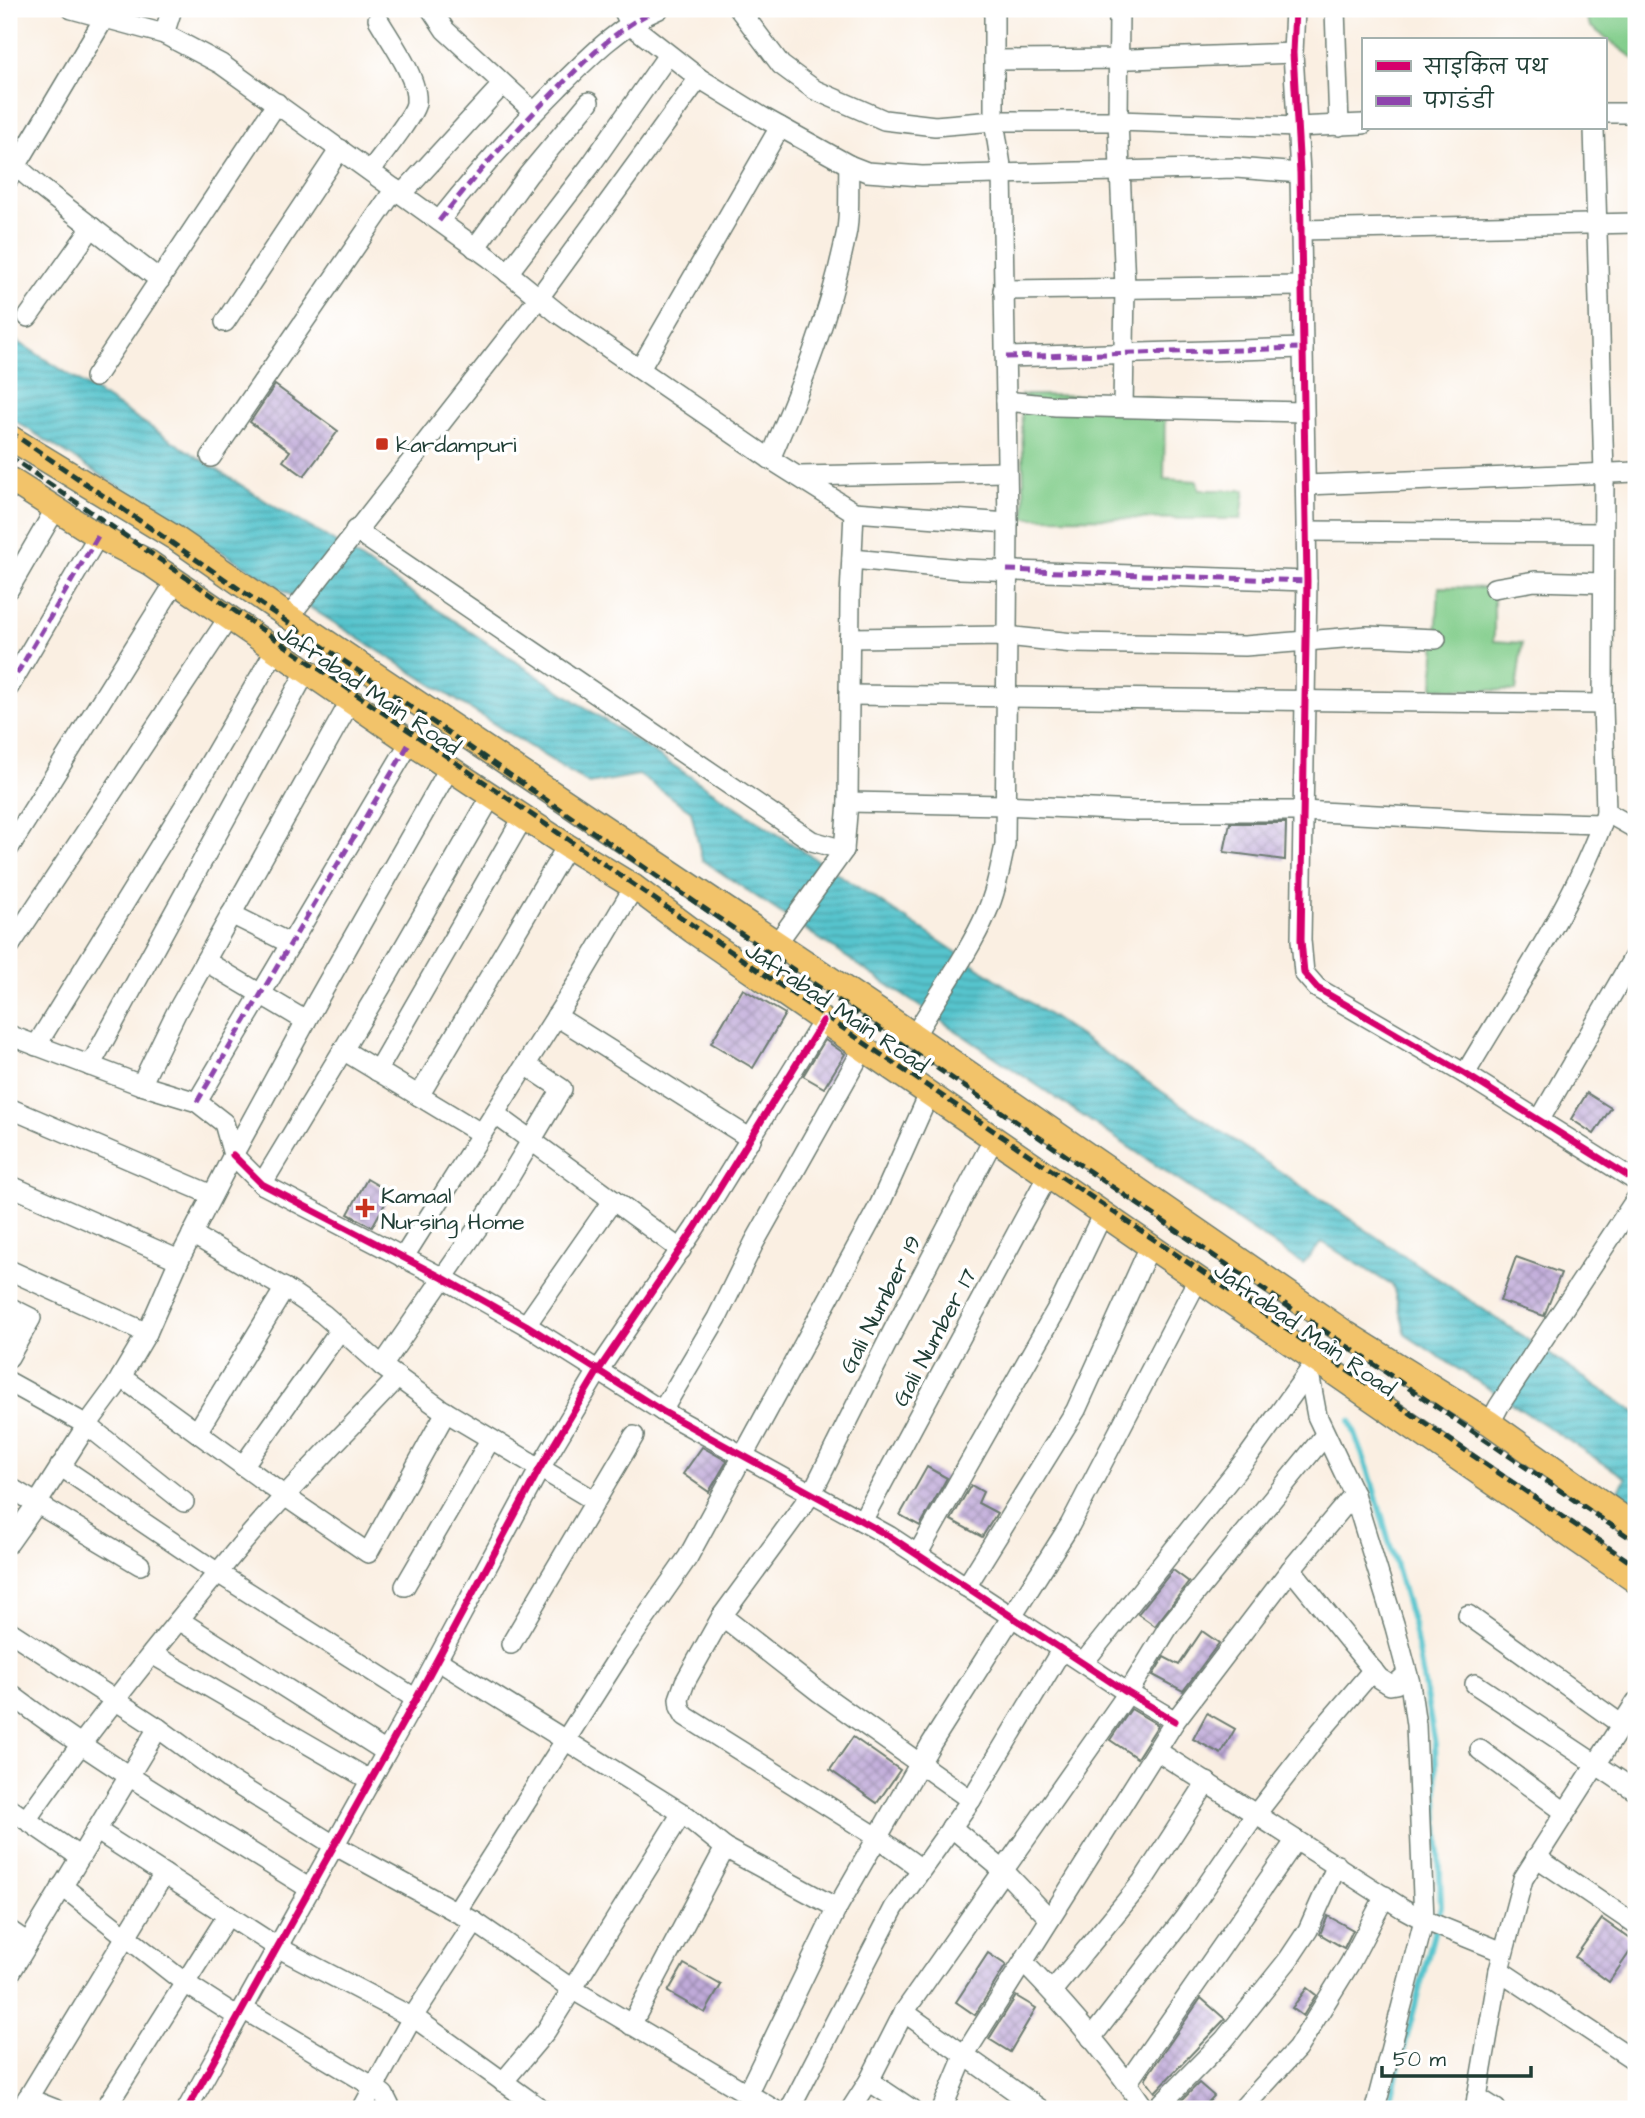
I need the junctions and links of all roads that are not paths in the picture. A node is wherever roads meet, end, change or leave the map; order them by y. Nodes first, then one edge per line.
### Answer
1 (72, 9) edge
2 (78, 9) edge
3 (172, 9) edge
4 (431, 9) edge
5 (659, 9) edge
6 (739, 9) edge
7 (994, 9) edge
8 (1119, 9) edge
9 (1295, 9) edge
10 (1335, 9) edge
11 (626, 16) edge
12 (105, 17) junction
13 (377, 19) dead end
14 (164, 34) junction
15 (1293, 53) junction
16 (668, 55) junction
17 (1119, 59) junction
18 (995, 60) junction
19 (699, 78) junction
20 (503, 84) junction
21 (589, 102) dead end
22 (277, 103) junction
23 (534, 112) junction
24 (1606, 113) edge
25 (1636, 113) edge
26 (995, 121) junction
27 (1118, 121) junction
28 (1362, 124) edge
29 (1339, 126) junction
30 (780, 127) junction
31 (1297, 127) junction
32 (1594, 130) edge
33 (340, 149) junction
34 (849, 165) junction
35 (11, 169) edge
36 (1120, 170) junction
37 (370, 171) junction
38 (1002, 172) junction
39 (1300, 173) junction
40 (398, 191) junction
41 (439, 222) junction
42 (1636, 223) edge
43 (1598, 224) junction
44 (92, 227) junction
45 (1300, 230) junction
46 (475, 248) junction
47 (508, 273) junction
48 (160, 280) junction
49 (1302, 286) junction
50 (1125, 287) junction
51 (1003, 290) junction
52 (538, 299) junction
53 (28, 317) dead end
54 (225, 323) dead end
55 (1303, 348) junction
56 (1124, 353) junction
57 (1006, 357) junction
58 (640, 369) junction
59 (95, 377) dead end
60 (1006, 401) junction
61 (1123, 407) junction
62 (1303, 412) junction
63 (9, 437) edge
64 (211, 457) dead end
65 (770, 460) junction
66 (1006, 472) junction
67 (1636, 472) edge
68 (1604, 474) junction
69 (799, 476) junction
70 (9, 479) edge
71 (1306, 485) junction
72 (56, 508) junction
73 (854, 512) junction
74 (1007, 523) junction
75 (355, 530) junction
76 (1306, 531) junction
77 (1604, 533) junction
78 (97, 536) junction
79 (852, 559) junction
80 (1007, 569) junction
81 (1307, 581) junction
82 (176, 582) junction
83 (1603, 583) junction
84 (1494, 588) dead end
85 (9, 589) edge
86 (229, 617) junction
87 (289, 617) junction
88 (1006, 636) junction
89 (849, 638) junction
90 (1307, 639) junction
91 (1436, 639) dead end
92 (276, 649) junction
93 (307, 670) junction
94 (9, 687) edge
95 (849, 695) junction
96 (1004, 698) junction
97 (1305, 699) junction
98 (351, 700) junction
99 (1603, 704) junction
100 (410, 742) junction
101 (450, 767) junction
102 (492, 795) junction
103 (848, 802) junction
104 (1004, 805) junction
105 (1303, 811) junction
106 (524, 816) junction
107 (1604, 818) junction
108 (1636, 829) edge
109 (567, 846) junction
110 (9, 848) edge
111 (844, 850) junction
112 (634, 887) junction
113 (231, 914) junction
114 (777, 943) junction
115 (290, 944) junction
116 (9, 947) edge
117 (1636, 953) edge
118 (205, 961) junction
119 (261, 993) junction
120 (556, 1016) junction
121 (306, 1021) junction
122 (823, 1021) junction
123 (918, 1030) junction
124 (9, 1035) edge
125 (36, 1046) junction
126 (863, 1049) junction
127 (343, 1050) junction
128 (526, 1065) junction
129 (90, 1066) junction
130 (377, 1070) junction
131 (1465, 1074) junction
132 (141, 1086) junction
133 (929, 1094) junction
134 (419, 1096) junction
135 (197, 1102) junction
136 (9, 1108) edge
137 (495, 1114) junction
138 (1539, 1121) junction
139 (482, 1134) junction
140 (994, 1138) junction
141 (751, 1139) junction
142 (532, 1140) junction
143 (233, 1155) junction
144 (1048, 1175) junction
145 (1636, 1181) edge
146 (262, 1184) junction
147 (9, 1185) edge
148 (212, 1195) junction
149 (1636, 1199) edge
150 (613, 1200) junction
151 (1103, 1213) junction
152 (192, 1234) junction
153 (1150, 1246) junction
154 (681, 1250) junction
155 (403, 1258) junction
156 (179, 1260) junction
157 (9, 1270) edge
158 (443, 1279) junction
159 (1198, 1279) junction
160 (285, 1288) junction
161 (9, 1307) edge
162 (526, 1325) junction
163 (340, 1330) junction
164 (146, 1334) junction
165 (9, 1357) edge
166 (1312, 1367) junction
167 (390, 1371) junction
168 (598, 1371) junction
169 (121, 1377) junction
170 (9, 1382) edge
171 (662, 1411) junction
172 (446, 1412) junction
173 (1494, 1415) junction
174 (87, 1425) junction
175 (197, 1432) junction
176 (634, 1436) dead end
177 (1325, 1436) junction
178 (491, 1440) junction
179 (742, 1455) junction
180 (60, 1466) junction
181 (243, 1466) junction
182 (540, 1468) junction
183 (9, 1487) edge
184 (812, 1493) junction
185 (1353, 1494) junction
186 (285, 1497) junction
187 (595, 1501) junction
188 (38, 1502) junction
189 (184, 1502) dead end
190 (862, 1521) junction
191 (1636, 1527) edge
192 (9, 1543) edge
193 (917, 1555) junction
194 (140, 1565) dead end
195 (1291, 1569) junction
196 (218, 1573) junction
197 (1636, 1581) edge
198 (405, 1586) dead end
199 (966, 1587) junction
200 (1011, 1615) junction
201 (1468, 1615) dead end
202 (722, 1616) junction
203 (180, 1620) junction
204 (9, 1631) edge
205 (511, 1644) dead end
206 (1062, 1649) junction
207 (152, 1654) junction
208 (437, 1660) junction
209 (1084, 1662) junction
210 (1373, 1670) junction
211 (1407, 1674) junction
212 (1475, 1684) dead end
213 (9, 1693) edge
214 (1129, 1693) junction
215 (416, 1699) junction
216 (113, 1700) junction
217 (1636, 1702) edge
218 (1175, 1721) junction
219 (1622, 1725) junction
220 (158, 1728) junction
221 (566, 1741) junction
222 (78, 1745) junction
223 (1480, 1750) dead end
224 (1157, 1751) junction
225 (386, 1752) junction
226 (1596, 1764) junction
227 (920, 1765) junction
228 (129, 1774) junction
229 (370, 1780) junction
230 (1207, 1782) junction
231 (1636, 1791) edge
232 (971, 1800) junction
233 (9, 1808) edge
234 (1565, 1812) junction
235 (682, 1813) junction
236 (1256, 1814) junction
237 (26, 1820) junction
238 (951, 1826) junction
239 (96, 1830) junction
240 (877, 1837) junction
241 (1296, 1840) junction
242 (334, 1845) junction
243 (725, 1848) junction
244 (80, 1857) junction
245 (1536, 1857) junction
246 (1337, 1865) junction
247 (921, 1869) junction
248 (1004, 1871) junction
249 (163, 1874) junction
250 (62, 1886) junction
251 (310, 1889) junction
252 (1385, 1896) junction
253 (837, 1908) junction
254 (456, 1912) junction
255 (228, 1915) junction
256 (1050, 1919) junction
257 (475, 1922) junction
258 (1433, 1923) junction
259 (1636, 1925) edge
260 (9, 1930) edge
261 (125, 1936) junction
262 (28, 1943) junction
263 (277, 1947) junction
264 (1501, 1961) junction
265 (1024, 1963) junction
266 (9, 1975) edge
267 (185, 1983) junction
268 (572, 1989) junction
269 (1052, 1991) junction
270 (904, 2012) junction
271 (241, 2013) junction
272 (412, 2018) junction
273 (631, 2025) junction
274 (1091, 2038) junction
275 (965, 2054) junction
276 (1636, 2061) edge
277 (869, 2081) junction
278 (503, 2082) junction
279 (1128, 2083) junction
280 (374, 2087) junction
281 (747, 2094) junction
282 (1476, 2103) edge
283 (24, 2104) edge
284 (55, 2109) edge
285 (105, 2109) edge
286 (187, 2109) edge
287 (362, 2109) edge
288 (391, 2109) edge
289 (541, 2109) edge
290 (773, 2109) edge
291 (790, 2109) edge
292 (851, 2109) edge
293 (911, 2109) edge
294 (942, 2109) edge
295 (1040, 2109) edge
296 (1145, 2109) edge
297 (1156, 2109) edge
298 (1242, 2109) edge
299 (1375, 2109) edge
300 (1496, 2109) edge

1 - 2 street
2 - 12 street
3 - 14 street
4 - 20 street
5 - 11 street
6 - 26 street
7 - 18 street
8 - 17 street
9 - 15 street
10 - 29 street
11 - 16 street
11 - 23 street
12 - 14 street
12 - 35 street
13 - 37 street
14 - 22 street
15 - 17 street
15 - 31 street
16 - 19 street
16 - 47 street
17 - 18 street
17 - 27 street
18 - 26 street
19 - 30 street
19 - 52 street
20 - 23 street
20 - 40 street
21 - 46 street
22 - 33 street
22 - 48 street
23 - 41 street
24 - 25 street
26 - 27 street
26 - 38 street
27 - 31 street
27 - 36 street
28 - 29 street
29 - 31 street
30 - 34 street
30 - 58 street
31 - 39 street
32 - 43 street
33 - 37 street
33 - 54 street
34 - 38 street
34 - 65 street
35 - 44 street
36 - 38 street
36 - 39 street
36 - 50 street
37 - 40 street
38 - 51 street
39 - 45 street
40 - 41 street
40 - 64 street
41 - 46 street
42 - 43 street
43 - 45 street
43 - 68 street
44 - 48 street
44 - 53 street
45 - 49 street
46 - 47 street
47 - 52 street
48 - 59 street
49 - 50 street
49 - 55 street
50 - 51 street
50 - 56 street
51 - 57 street
52 - 58 street
52 - 75 street
55 - 56 street
55 - 62 street
56 - 57 street
56 - 61 street
57 - 60 street
58 - 65 street
60 - 61 street
60 - 66 street
61 - 62 street
62 - 71 street
63 - 87 main road, Jafrabad Main Road
65 - 69 street
66 - 69 street
66 - 74 street
67 - 68 street
68 - 71 street
68 - 77 street
69 - 73 street
70 - 72 main road, Jafrabad Main Road
71 - 76 street
72 - 78 main road, Jafrabad Main Road
72 - 85 street
73 - 74 street
73 - 79 street
74 - 80 street
75 - 87 street
75 - 111 street
76 - 77 street
76 - 81 street
77 - 83 street
78 - 82 main road, Jafrabad Main Road
78 - 94 street
79 - 80 street
79 - 89 street
80 - 81 street
80 - 88 street
81 - 90 street
82 - 86 main road, Jafrabad Main Road
82 - 110 street
83 - 84 street
83 - 99 street
86 - 92 main road, Jafrabad Main Road
86 - 116 street
87 - 114 main road, Jafrabad Main Road
88 - 89 street
88 - 90 street
88 - 96 street
89 - 95 street
90 - 91 street
90 - 97 street
92 - 93 main road, Jafrabad Main Road
92 - 125 street
93 - 98 main road, Jafrabad Main Road
93 - 129 street
95 - 96 street
95 - 103 street
96 - 97 street
96 - 104 street
97 - 99 street
97 - 105 street
98 - 100 main road, Jafrabad Main Road
98 - 113 street
99 - 107 street
100 - 101 main road, Jafrabad Main Road
100 - 115 street
101 - 102 main road, Jafrabad Main Road
101 - 121 street
102 - 106 main road, Jafrabad Main Road
102 - 127 street
103 - 104 street
103 - 111 street
104 - 105 street
104 - 123 street
105 - 107 street
105 - 131 street
106 - 109 main road, Jafrabad Main Road
106 - 130 street
107 - 108 street
107 - 131 street
109 - 112 main road, Jafrabad Main Road
109 - 134 street
111 - 114 street
112 - 120 street
112 - 122 main road, Jafrabad Main Road
113 - 115 street
113 - 118 street
114 - 123 main road, Jafrabad Main Road
115 - 119 street
117 - 138 street
118 - 119 street
118 - 132 street
119 - 121 street
119 - 135 street
120 - 128 street
120 - 141 street
121 - 143 street
122 - 126 main road, Jafrabad Main Road
122 - 141 street
123 - 173 main road, Jafrabad Main Road
124 - 125 street
125 - 129 street
126 - 133 main road, Jafrabad Main Road
126 - 171 street
127 - 130 street
127 - 146 street
128 - 137 street
128 - 142 street
129 - 132 street
130 - 134 street
131 - 138 street
132 - 135 street
133 - 140 main road, Jafrabad Main Road
133 - 179 street
134 - 139 street
135 - 143 street
136 - 148 street
137 - 139 street
137 - 142 street
138 - 145 street
139 - 155 street
140 - 144 main road, Jafrabad Main Road
140 - 184 street, Gali Number 19
141 - 154 street
142 - 150 street
142 - 158 street
143 - 146 street
143 - 148 street
144 - 151 main road, Jafrabad Main Road
144 - 190 street, Gali Number 17
146 - 155 street
147 - 156 street
148 - 152 street
149 - 173 street
150 - 154 street
150 - 162 street
151 - 153 main road, Jafrabad Main Road
151 - 193 street
152 - 156 street
152 - 160 street
153 - 159 main road, Jafrabad Main Road
153 - 199 street
154 - 168 street
155 - 158 street
156 - 164 street
157 - 164 street
158 - 162 street
158 - 167 street
159 - 166 main road, Jafrabad Main Road
159 - 200 street
160 - 163 street
160 - 175 street
161 - 165 street
162 - 168 street
163 - 167 street
163 - 181 street
164 - 169 street
166 - 177 street
166 - 197 main road, Jafrabad Main Road
166 - 209 street
167 - 172 street
167 - 186 street
168 - 171 street
168 - 182 street
169 - 174 street
169 - 175 street
170 - 174 street
171 - 179 street
172 - 178 street
172 - 186 street
173 - 191 main road, Jafrabad Main Road
174 - 180 street
174 - 189 street
175 - 181 street
176 - 187 street
177 - 185 street
177 - 214 street
178 - 182 street
178 - 198 street
179 - 184 street
179 - 221 street
180 - 188 street
180 - 196 street
181 - 186 street
182 - 187 street
182 - 208 street
183 - 188 street
184 - 190 street
184 - 202 street, Gali Number 19
185 - 195 street
185 - 211 street
186 - 196 street
187 - 205 street
188 - 192 street
188 - 194 street
190 - 193 street
193 - 199 street
195 - 210 street
195 - 218 street
196 - 203 street
196 - 215 street
199 - 200 street
200 - 206 street
200 - 227 street
201 - 219 street
202 - 227 street
202 - 240 street, Gali Number 19
203 - 207 street
203 - 225 street
204 - 216 street
206 - 209 street
206 - 232 street
207 - 216 street
207 - 229 street
208 - 215 street
208 - 221 street
209 - 214 street
210 - 211 street
210 - 236 street
211 - 258 street
212 - 226 street
213 - 222 street
214 - 218 street
214 - 248 street
215 - 225 street
216 - 220 street
216 - 222 street
217 - 219 street
218 - 224 street
219 - 226 street
220 - 228 street
220 - 242 street
221 - 235 street
221 - 254 street
222 - 228 street
222 - 237 street
223 - 234 street
224 - 230 street
224 - 256 street
225 - 229 street
226 - 231 street
226 - 234 street
227 - 232 street
227 - 240 street
228 - 239 street
228 - 251 street
229 - 242 street
230 - 236 street
230 - 269 street
232 - 238 street
233 - 237 street
234 - 245 street
235 - 243 street
235 - 268 street
236 - 241 street
236 - 274 street
237 - 244 street
238 - 247 street
238 - 248 street
239 - 244 street
239 - 249 street
240 - 247 street, Gali Number 19
240 - 253 street
241 - 246 street
241 - 279 street
242 - 251 street
242 - 254 street
243 - 253 street
243 - 273 street
244 - 250 street
245 - 259 street
245 - 264 street
246 - 252 street
246 - 297 street
247 - 291 street
248 - 256 street
248 - 270 street
249 - 255 street
249 - 261 street
250 - 261 street
250 - 262 street
251 - 263 street
252 - 258 street
252 - 298 street
253 - 281 street
254 - 257 street
255 - 263 street
255 - 267 street
256 - 265 street
257 - 268 street
257 - 272 street
258 - 264 street
258 - 299 street
260 - 262 street
261 - 267 street
261 - 283 street
262 - 266 street
263 - 271 street
263 - 272 street
264 - 276 street
264 - 282 street
265 - 269 street
265 - 275 street
267 - 271 street
267 - 285 street
268 - 273 street
268 - 278 street
269 - 274 street
270 - 275 street
270 - 277 street
271 - 280 street
271 - 286 street
272 - 278 street
272 - 280 street
273 - 281 street
274 - 279 street
275 - 294 street
275 - 295 street
277 - 292 street
277 - 293 street
278 - 289 street
279 - 296 street
280 - 287 street
280 - 288 street
281 - 290 street
282 - 300 street
283 - 284 street

